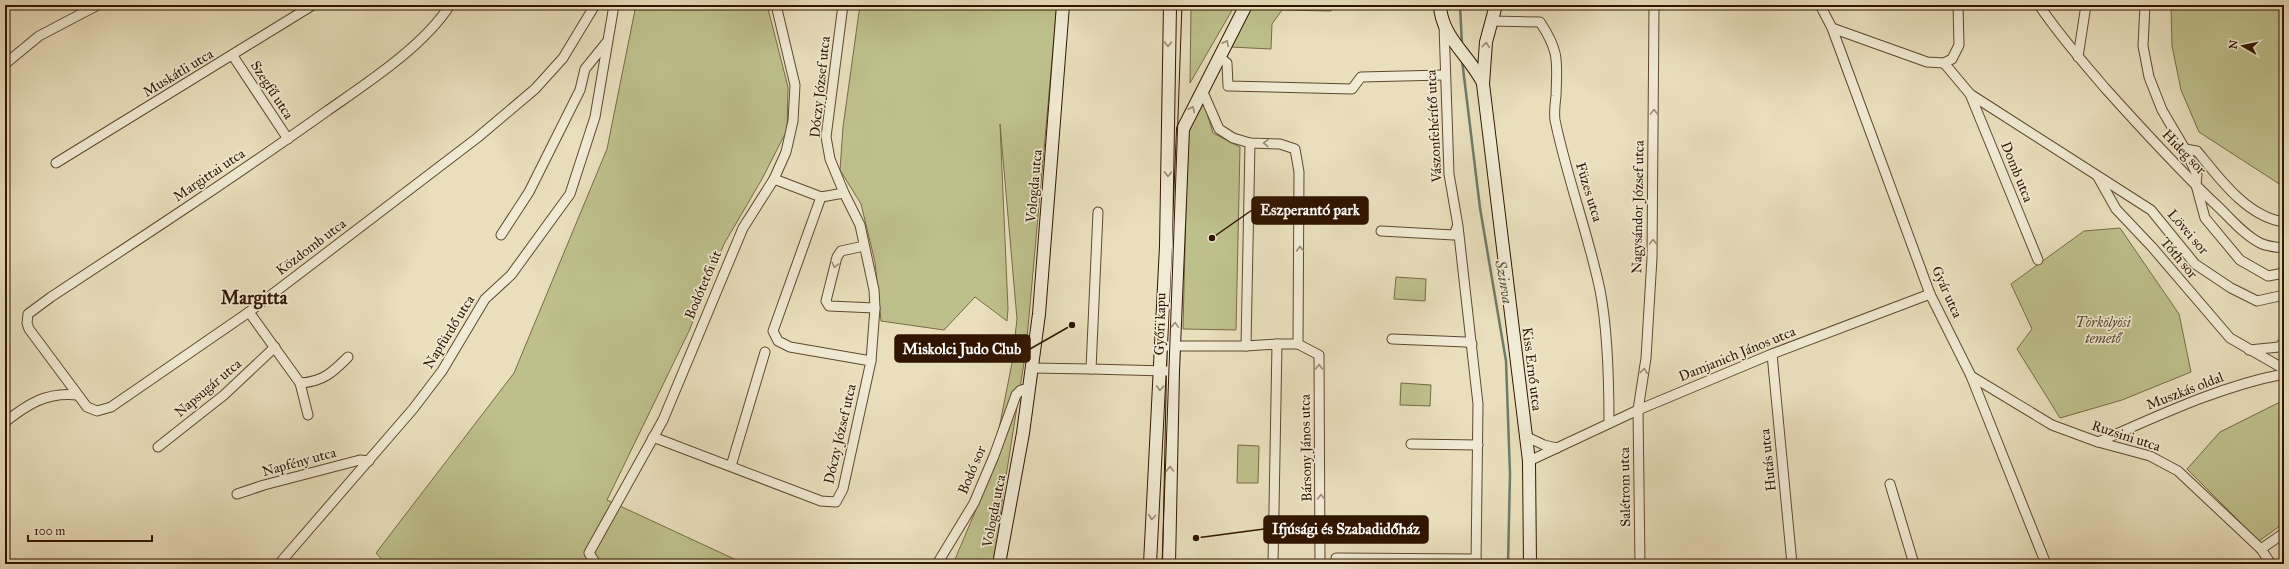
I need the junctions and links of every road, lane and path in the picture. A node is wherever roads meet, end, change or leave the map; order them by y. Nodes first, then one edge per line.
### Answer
1 (98, 5) edge
2 (313, 5) edge
3 (450, 5) edge
4 (595, 5) edge
5 (614, 5) edge
6 (776, 5) edge
7 (843, 5) edge
8 (1063, 5) edge
9 (1170, 5) edge
10 (1246, 5) edge
11 (1440, 5) edge
12 (1496, 5) edge
13 (1654, 5) edge
14 (1820, 5) edge
15 (1958, 5) edge
16 (2039, 5) edge
17 (2086, 5) edge
18 (2145, 5) edge
19 (1490, 21) junction
20 (1444, 24) junction
21 (1832, 28) junction
22 (606, 43) junction
23 (233, 56) junction
24 (1219, 57) junction
25 (2078, 57) junction
26 (1944, 63) junction
27 (5, 64) edge
28 (1444, 75) junction
29 (1483, 84) junction
30 (1202, 90) junction
31 (1970, 94) junction
32 (288, 139) junction
33 (1250, 143) junction
34 (2184, 149) junction
35 (56, 163) dead end
36 (2097, 175) junction
37 (774, 179) junction
38 (2196, 186) junction
39 (844, 193) junction
40 (821, 197) junction
41 (1098, 212) dead end
42 (2284, 222) edge
43 (1458, 226) junction
44 (1381, 231) dead end
45 (501, 235) dead end
46 (864, 246) junction
47 (2284, 248) edge
48 (2038, 260) dead end
49 (2284, 273) edge
50 (1930, 294) junction
51 (2284, 295) edge
52 (875, 308) junction
53 (249, 312) junction
54 (1392, 340) dead end
55 (2284, 342) edge
56 (1277, 344) junction
57 (1298, 344) junction
58 (1472, 344) junction
59 (1168, 346) junction
60 (1246, 346) junction
61 (275, 347) junction
62 (2249, 350) junction
63 (765, 352) dead end
64 (1772, 354) junction
65 (348, 357) dead end
66 (871, 361) junction
67 (1031, 368) junction
68 (1091, 369) junction
69 (2284, 369) edge
70 (1167, 371) junction
71 (60, 373) joint
72 (2284, 374) edge
73 (1971, 376) junction
74 (300, 383) junction
75 (1988, 386) junction
76 (1029, 388) junction
77 (77, 395) junction
78 (1979, 396) junction
79 (1638, 410) junction
80 (308, 415) dead end
81 (5, 422) edge
82 (1609, 423) junction
83 (1525, 436) junction
84 (653, 437) junction
85 (2098, 442) junction
86 (1411, 444) dead end
87 (1478, 445) junction
88 (158, 447) dead end
89 (1557, 448) junction
90 (369, 461) junction
91 (1529, 461) junction
92 (731, 466) junction
93 (1890, 484) dead end
94 (237, 494) dead end
95 (2284, 533) edge
96 (2262, 549) junction
97 (1336, 558) dead end
98 (1476, 562) edge
99 (279, 564) edge
100 (596, 564) edge
101 (937, 564) edge
102 (999, 564) edge
103 (1150, 564) edge
104 (1169, 564) edge
105 (1273, 564) edge
106 (1320, 564) edge
107 (1530, 564) edge
108 (1640, 564) edge
109 (1792, 564) edge
110 (1914, 564) edge
111 (2046, 564) edge
112 (2271, 564) edge

1 - 27 street
2 - 23 street, Muskátli utca
3 - 32 street, Margittai utca
4 - 53 street, Közdomb utca
5 - 22 street, Napfürdő utca
6 - 37 street, Bodótetői út
7 - 39 street, Dóczy József utca
8 - 67 street, Vologda utca
9 -> 59 street, Győri kapu
24 -> 10 street, Győri kapu
11 - 20 street, Kiss Ernő utca
12 - 19 street, Kiss Ernő utca
79 -> 13 street, Nagysándor József utca
14 - 21 street, Gyár utca
15 - 26 street
16 - 25 street, Hideg sor
17 - 25 street
18 - 34 street
29 -> 19 street, Kiss Ernő utca
19 - 82 street, Füzes utca
20 - 28 street, Vászonfehérítő utca
20 - 29 street, Kiss Ernő utca
21 - 26 street
21 - 50 street, Gyár utca
22 - 45 street, Napfürdő utca
22 - 90 street, Napfürdő utca
23 - 32 street, Szegfű utca
23 - 35 street, Muskátli utca
24 - 28 street
24 - 30 street, Győri kapu
25 - 38 street, Hideg sor
26 - 31 street, Domb utca
28 - 43 street, Vászonfehérítő utca
29 - 83 street, Kiss Ernő utca
30 - 33 street
59 -> 30 street, Győri kapu
31 - 36 street, Domb utca
31 - 48 street, Domb utca
32 - 71 street, Margittai utca
57 -> 33 street
33 - 60 street
34 - 38 street
34 - 42 street
36 - 51 street, Lövei sor
36 - 62 street, Tóth sor
37 - 40 street
37 - 84 street, Bodótetői út
38 - 47 street, Hideg sor
38 - 49 street
39 - 40 street
39 - 46 street, Dóczy József utca
40 - 66 street
41 - 68 street
43 - 44 street
43 - 58 street, Vászonfehérítő utca
46 - 52 street, Dóczy József utca
46 -> 52 street
50 - 64 street, Damjanich János utca
50 - 73 street, Gyár utca
52 - 66 street, Dóczy József utca
53 - 61 street
53 - 77 street, Közdomb utca
54 - 58 street
55 - 62 street
56 - 57 street, Bársony János utca
56 - 60 street, Bársony János utca
56 - 105 street, Bársony János utca
106 -> 57 street, Bársony János utca
58 - 87 street, Vászonfehérítő utca
59 - 60 street, Bársony János utca
59 - 70 street, Győri kapu
61 - 74 street
61 - 88 street, Napsugár utca
62 - 69 street, Tóth sor
63 - 92 street
64 - 79 street, Damjanich János utca
64 - 109 street, Hutás utca
65 - 74 street
66 - 92 street, Dóczy József utca
67 - 68 street
67 - 76 street, Vologda utca
68 - 70 street, Győri kapu
70 -> 103 street, Győri kapu
104 -> 70 street, Győri kapu
71 - 77 street, Közdomb utca
72 - 85 street, Muszkás oldal
73 - 75 street, Ruzsini utca
73 - 78 street, Gyár utca
74 - 80 street
75 - 78 street
75 - 85 street, Ruzsini utca
76 - 101 street, Bodó sor
76 - 102 street, Vologda utca
77 - 81 street
78 - 111 street, Gyár utca
79 - 82 street, Damjanich János utca
79 - 108 street, Salétrom utca
82 - 89 street, Damjanich János utca
83 - 89 street
83 - 91 street, Kiss Ernő utca
84 - 92 street, Dóczy József utca
84 - 100 street, Bodótetői út
85 - 96 street, Ruzsini utca
86 - 87 street
87 - 98 street, Vászonfehérítő utca
89 - 91 street, Damjanich János utca
90 - 94 street, Napfény utca
90 - 99 street, Napfürdő utca
91 - 107 street, Kiss Ernő utca
93 - 110 street
95 - 96 street
96 - 112 street, Ruzsini utca
97 - 98 street, Vászonfehérítő utca

